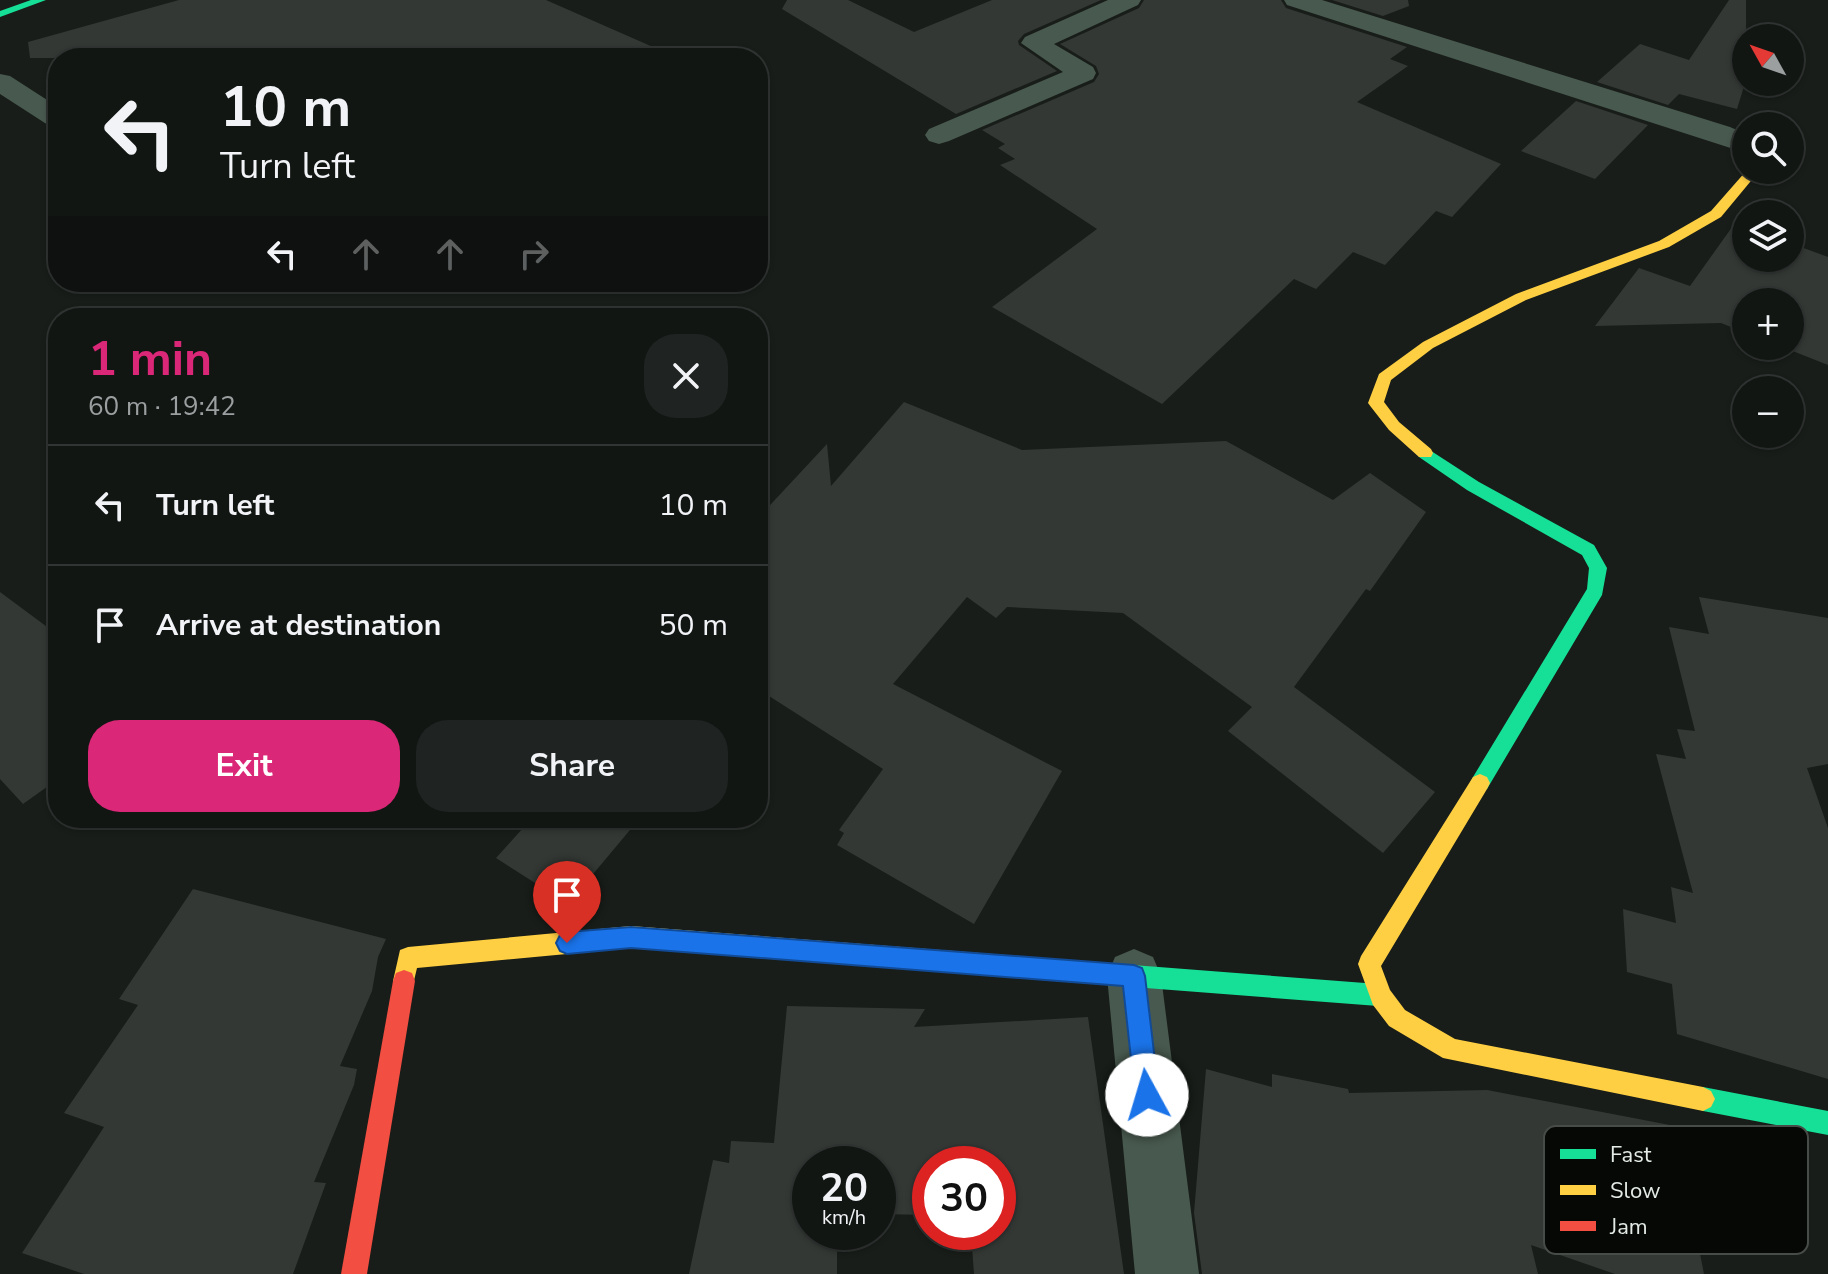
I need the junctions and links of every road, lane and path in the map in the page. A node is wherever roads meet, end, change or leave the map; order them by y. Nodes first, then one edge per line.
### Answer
1 (41, 0) edge
2 (1129, 0) edge
3 (1296, 0) edge
4 (0, 14) edge
5 (0, 82) edge
6 (48, 113) edge
7 (939, 135) dead end
8 (1732, 139) edge
9 (1742, 184) edge
10 (1134, 976) junction
11 (1378, 995) junction
12 (1828, 1123) edge
13 (354, 1274) edge
14 (1167, 1274) edge

1 - 4 street
2 - 7 street
3 - 8 street
5 - 6 street
9 - 11 street
10 - 11 street
10 - 13 street
10 - 14 street
11 - 12 street

